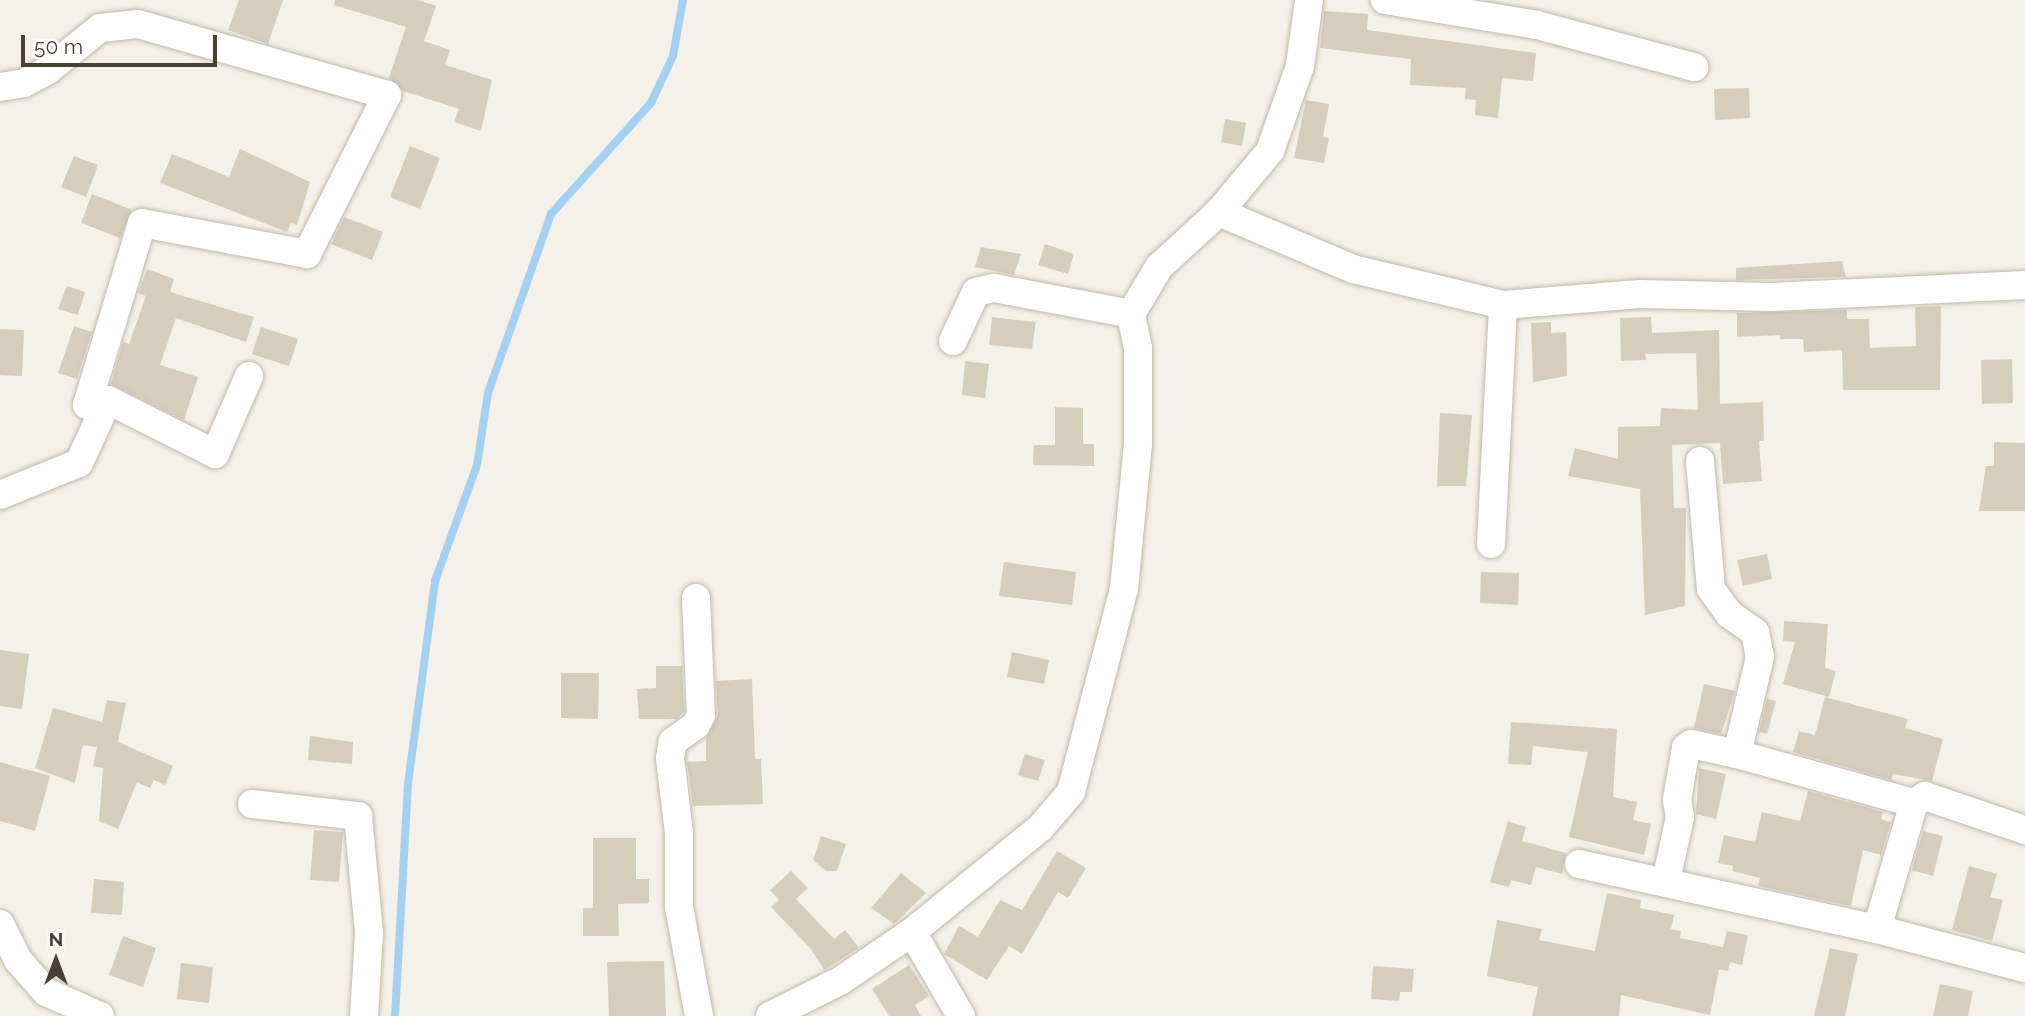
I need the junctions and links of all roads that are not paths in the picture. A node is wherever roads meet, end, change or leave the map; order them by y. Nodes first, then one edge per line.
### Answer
1 (1309, 0) edge
2 (1385, 0) edge
3 (1694, 67) dead end
4 (0, 87) edge
5 (1219, 212) junction
6 (2025, 285) edge
7 (1503, 305) junction
8 (1131, 314) junction
9 (953, 341) dead end
10 (249, 376) dead end
11 (108, 400) junction
12 (1700, 461) dead end
13 (0, 495) edge
14 (1491, 544) dead end
15 (696, 598) dead end
16 (1737, 754) junction
17 (1914, 803) junction
18 (252, 804) dead end
19 (2025, 830) edge
20 (1579, 864) dead end
21 (1666, 881) junction
22 (0, 924) edge
23 (1877, 929) junction
24 (912, 932) junction
25 (2025, 968) edge
26 (100, 1016) edge
27 (364, 1016) edge
28 (699, 1016) edge
29 (771, 1016) edge
30 (961, 1016) edge

1 - 5 street
2 - 3 street
4 - 11 street
5 - 7 street
5 - 8 street
6 - 7 street
7 - 14 street
8 - 9 street
8 - 24 street
10 - 11 street
11 - 13 street
12 - 16 street
15 - 28 street
16 - 17 street
16 - 21 street
17 - 19 street
17 - 23 street
18 - 27 street
20 - 21 street
21 - 23 street
22 - 26 street
23 - 25 street
24 - 29 street
24 - 30 street

